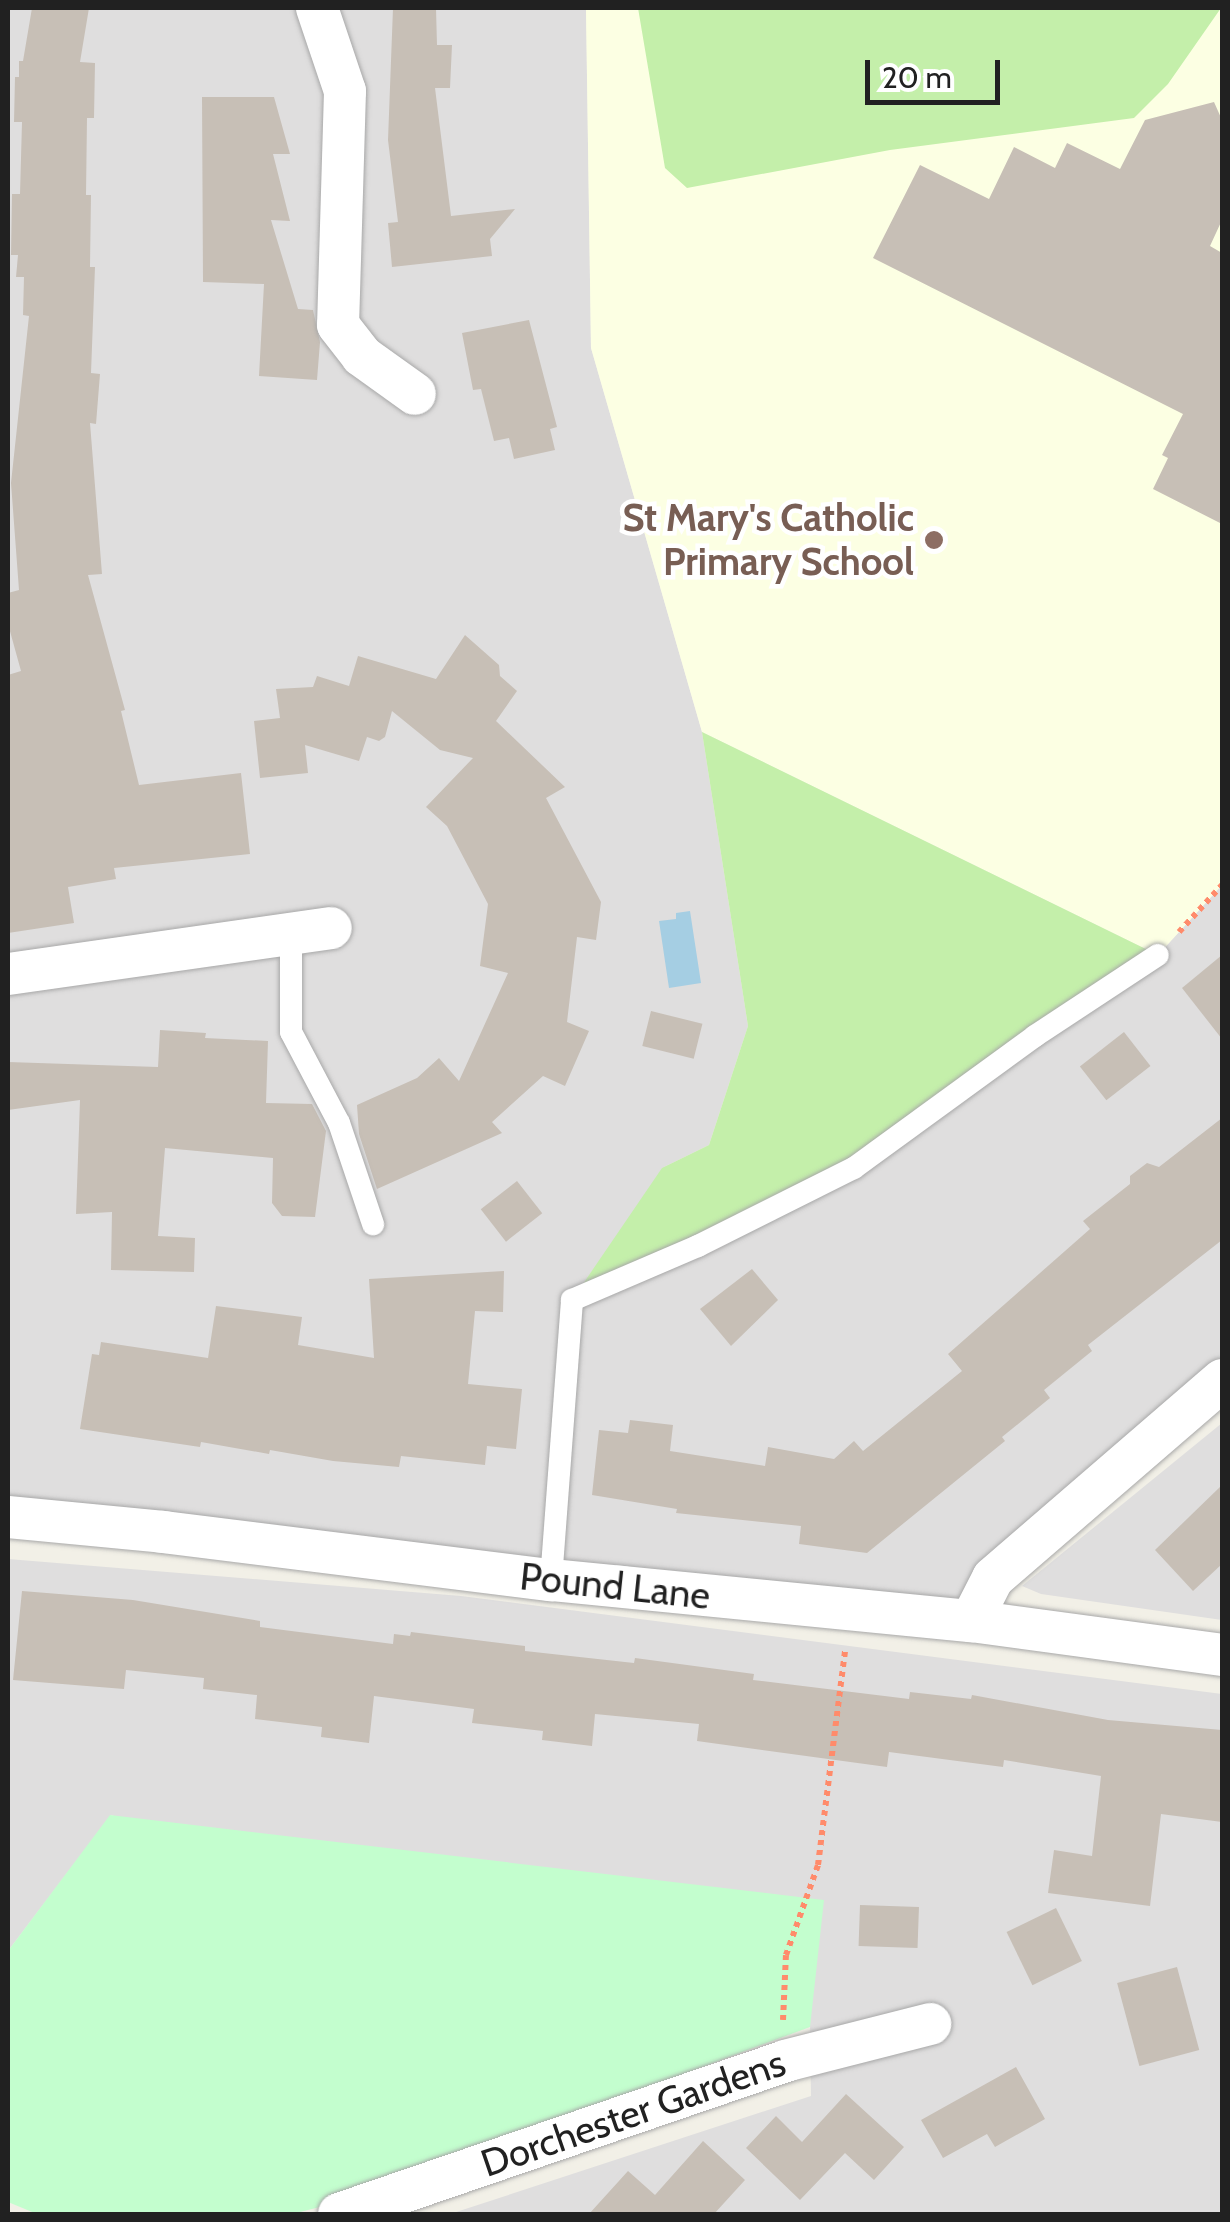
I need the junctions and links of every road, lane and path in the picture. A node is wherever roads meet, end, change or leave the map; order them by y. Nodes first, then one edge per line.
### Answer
1 (312, 28) edge
2 (415, 394) dead end
3 (1222, 885) edge
4 (311, 931) joint
5 (1158, 956) joint
6 (8, 974) edge
7 (373, 1224) dead end
8 (1222, 1380) edge
9 (8, 1517) edge
10 (551, 1580) junction
11 (850, 1612) junction
12 (971, 1621) junction
13 (1222, 1655) edge
14 (930, 2024) dead end
15 (785, 2061) junction
16 (339, 2214) edge

1 - 2 street
3 - 5 path
4 - 6 street
4 - 7 lane
5 - 10 lane
8 - 12 street
9 - 10 street, Pound Lane
10 - 11 street, Pound Lane
11 - 12 street, Pound Lane
11 - 15 path
12 - 13 street, Pound Lane
14 - 15 street, Dorchester Gardens
15 - 16 street, Dorchester Gardens

